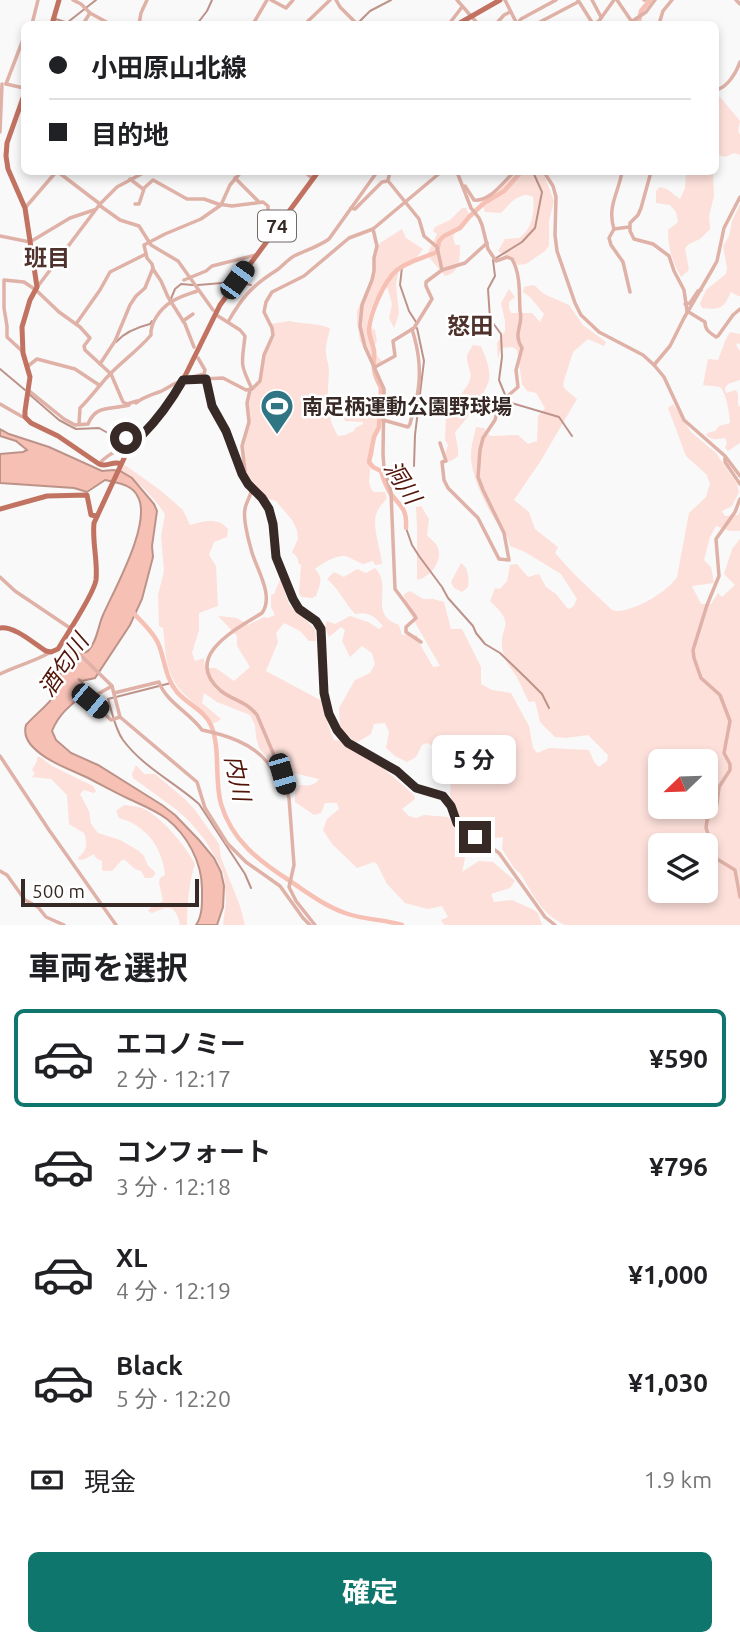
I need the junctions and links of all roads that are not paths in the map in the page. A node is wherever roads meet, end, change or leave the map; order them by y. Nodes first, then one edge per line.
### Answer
1 (38, 0) edge
2 (59, 0) edge
3 (73, 0) edge
4 (85, 0) edge
5 (147, 0) edge
6 (269, 0) edge
7 (293, 0) edge
8 (330, 0) edge
9 (336, 0) edge
10 (457, 0) edge
11 (503, 0) edge
12 (556, 0) edge
13 (592, 0) edge
14 (615, 0) edge
15 (655, 0) edge
16 (672, 0) edge
17 (736, 0) edge
18 (578, 1) edge
19 (609, 2) edge
20 (81, 4) junction
21 (549, 4) junction
22 (740, 4) edge
23 (462, 6) junction
24 (541, 9) junction
25 (511, 11) junction
26 (90, 13) junction
27 (555, 15) junction
28 (471, 16) junction
29 (527, 16) junction
30 (601, 18) junction
31 (546, 20) joint
32 (33, 21) edge
33 (53, 21) edge
34 (85, 21) edge
35 (105, 21) edge
36 (140, 21) edge
37 (255, 21) edge
38 (308, 21) edge
39 (353, 21) edge
40 (450, 21) edge
41 (463, 21) edge
42 (475, 21) edge
43 (499, 21) edge
44 (516, 21) edge
45 (521, 21) edge
46 (530, 21) edge
47 (591, 21) edge
48 (597, 21) edge
49 (629, 21) edge
50 (633, 21) edge
51 (660, 21) edge
52 (21, 44) edge
53 (740, 62) edge
54 (3, 84) edge
55 (21, 87) edge
56 (719, 89) edge
57 (21, 103) edge
58 (0, 132) edge
59 (3, 155) edge
60 (54, 175) edge
61 (61, 175) edge
62 (139, 175) edge
63 (236, 175) edge
64 (238, 175) edge
65 (308, 175) edge
66 (316, 175) edge
67 (375, 175) edge
68 (389, 175) edge
69 (437, 175) edge
70 (458, 175) edge
71 (511, 175) edge
72 (546, 175) edge
73 (621, 175) edge
74 (650, 175) edge
75 (131, 179) junction
76 (313, 179) junction
77 (388, 181) junction
78 (463, 185) junction
79 (144, 189) junction
80 (740, 197) edge
81 (259, 202) junction
82 (405, 202) junction
83 (99, 204) junction
84 (135, 204) dead end
85 (222, 204) junction
86 (25, 208) junction
87 (351, 208) junction
88 (95, 211) junction
89 (276, 227) junction
90 (629, 227) junction
91 (373, 229) junction
92 (614, 229) junction
93 (0, 236) edge
94 (30, 242) junction
95 (150, 242) junction
96 (486, 243) junction
97 (146, 254) junction
98 (256, 255) junction
99 (153, 268) junction
100 (442, 270) junction
101 (190, 277) junction
102 (184, 280) dead end
103 (36, 288) junction
104 (702, 290) junction
105 (197, 291) junction
106 (630, 292) dead end
107 (171, 302) junction
108 (685, 304) junction
109 (740, 309) edge
110 (213, 310) dead end
111 (193, 314) dead end
112 (218, 316) dead end
113 (183, 321) junction
114 (228, 322) junction
115 (76, 324) junction
116 (412, 329) junction
117 (194, 347) dead end
118 (23, 353) junction
119 (198, 358) dead end
120 (100, 364) junction
121 (654, 365) junction
122 (27, 366) junction
123 (375, 367) junction
124 (111, 374) junction
125 (206, 379) junction
126 (183, 380) junction
127 (99, 385) junction
128 (251, 389) junction
129 (28, 393) junction
130 (137, 401) junction
131 (0, 404) edge
132 (25, 417) junction
133 (383, 420) junction
134 (79, 424) junction
135 (142, 435) junction
136 (440, 443) dead end
137 (725, 456) junction
138 (99, 464) junction
139 (120, 466) junction
140 (242, 475) junction
141 (740, 477) edge
142 (740, 484) edge
143 (253, 488) junction
144 (740, 499) edge
145 (0, 509) edge
146 (97, 516) junction
147 (0, 577) edge
148 (0, 628) edge
149 (70, 628) junction
150 (66, 641) junction
151 (421, 642) dead end
152 (51, 652) junction
153 (0, 674) edge
154 (110, 685) junction
155 (114, 693) junction
156 (119, 717) junction
157 (0, 755) edge
158 (286, 788) junction
159 (0, 871) edge
160 (740, 897) edge
161 (64, 925) edge
162 (116, 925) edge
163 (312, 925) edge
164 (555, 925) edge

1 - 32 street
2 - 33 main road
3 - 20 street
4 - 20 street
5 - 36 street
6 - 7 street
6 - 37 street
8 - 38 street
9 - 39 street
10 - 23 street
11 - 25 street
11 - 28 main road
12 - 21 street
13 - 30 street
14 - 19 street
14 - 49 street
15 - 50 street
16 - 51 street
17 - 22 street
18 - 27 street
18 - 47 street
19 - 30 street
20 - 26 street
21 - 24 street
21 - 27 street
23 - 28 street
23 - 40 street
24 - 29 street
24 - 31 street
25 - 43 street
25 - 44 street
26 - 34 street
26 - 35 street
27 - 31 street
28 - 41 main road
28 - 42 street
29 - 45 street
29 - 46 street
30 - 48 street
52 - 54 street
53 - 56 street
54 - 55 street
54 - 58 street
57 - 59 main road
59 - 86 main road
60 - 86 street
61 - 83 street
62 - 75 street
63 - 85 street
64 - 81 street
65 - 76 street
66 - 76 main road, 74
67 - 87 street
68 - 77 street
69 - 82 street
70 - 78 street
71 - 78 street
72 - 121 street
73 - 92 street
74 - 90 street
75 - 79 street
75 - 83 street
76 - 89 main road, 74
77 - 82 street
77 - 87 street
78 - 96 street
79 - 84 street
79 - 85 street
80 - 104 street
81 - 85 street
81 - 89 street
82 - 91 street
82 - 100 street
83 - 88 street
83 - 95 street
85 - 95 street
86 - 94 main road
87 - 114 street
88 - 94 street
88 - 103 street
89 - 98 main road, 74
90 - 92 street
90 - 108 street
91 - 123 street
91 - 128 street
92 - 106 street
93 - 94 street
94 - 103 main road
95 - 97 street
95 - 101 street
96 - 100 street
96 - 136 street
97 - 99 street
97 - 115 street
98 - 101 street
98 - 126 main road, 74
99 - 107 street
99 - 120 street
100 - 116 street
101 - 102 street
101 - 105 street
103 - 115 street
103 - 118 main road
103 - 118 street
104 - 108 street
104 - 121 street
105 - 107 street
105 - 110 street
107 - 113 street
107 - 124 street
108 - 109 street
111 - 113 street
112 - 114 street
113 - 117 street
114 - 128 street
115 - 120 street
116 - 123 street
116 - 133 street
118 - 122 main road
119 - 126 street
120 - 124 street
121 - 137 street
122 - 127 street
122 - 129 main road
123 - 133 street
124 - 127 street
124 - 130 street
125 - 126 street
125 - 128 street
125 - 140 street
126 - 130 street
126 - 135 main road, 74
127 - 134 street
128 - 140 street
129 - 132 main road
129 - 134 street
130 - 134 street
131 - 132 street
132 - 138 main road
133 - 151 street
135 - 138 street
135 - 139 main road, 74
137 - 141 street
137 - 142 street
138 - 139 main road
139 - 146 main road, 74
140 - 143 street
143 - 158 street
143 - 164 street
144 - 160 street
145 - 146 main road
146 - 149 main road, 74
147 - 149 street
148 - 152 main road
149 - 150 main road, 74
150 - 152 main road, 74
150 - 154 street
152 - 153 street
154 - 155 street
154 - 156 street
155 - 156 street
155 - 158 street
156 - 163 street
157 - 162 street
158 - 163 street
159 - 161 street

